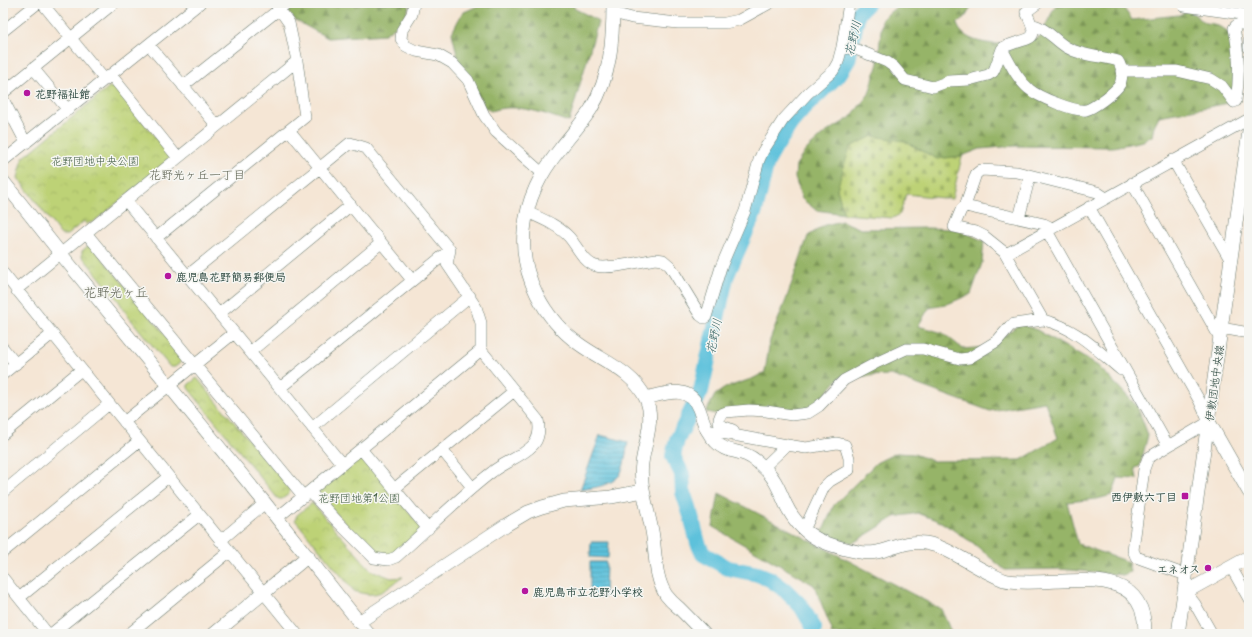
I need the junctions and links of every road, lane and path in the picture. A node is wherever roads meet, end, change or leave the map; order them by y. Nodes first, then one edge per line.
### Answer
1 (38, 3) edge
2 (42, 3) edge
3 (114, 3) edge
4 (200, 3) edge
5 (414, 3) edge
6 (770, 3) edge
7 (849, 3) edge
8 (1038, 3) edge
9 (1184, 3) edge
10 (281, 5) edge
11 (1212, 7) edge
12 (613, 8) edge
13 (1249, 15) edge
14 (1033, 25) junction
15 (1249, 30) edge
16 (3, 32) edge
17 (70, 38) junction
18 (1249, 41) edge
19 (149, 45) junction
20 (842, 47) junction
21 (1249, 48) edge
22 (1002, 49) junction
23 (297, 61) junction
24 (33, 68) junction
25 (1121, 71) junction
26 (108, 78) junction
27 (183, 86) junction
28 (3, 93) edge
29 (3, 99) edge
30 (68, 110) junction
31 (1249, 119) edge
32 (217, 126) junction
33 (289, 130) junction
34 (1249, 131) edge
35 (26, 143) junction
36 (178, 158) junction
37 (1173, 160) junction
38 (3, 161) edge
39 (320, 167) junction
40 (542, 173) junction
41 (1030, 176) junction
42 (3, 181) edge
43 (1132, 183) junction
44 (1106, 198) junction
45 (126, 201) junction
46 (351, 205) junction
47 (965, 206) junction
48 (1089, 207) junction
49 (527, 212) junction
50 (1020, 218) junction
51 (1050, 230) junction
52 (86, 233) junction
53 (156, 238) junction
54 (381, 243) junction
55 (450, 250) junction
56 (61, 254) junction
57 (1006, 254) junction
58 (1231, 262) junction
59 (3, 273) edge
60 (187, 276) junction
61 (412, 280) junction
62 (16, 290) junction
63 (470, 296) junction
64 (219, 314) junction
65 (1043, 320) junction
66 (234, 333) junction
67 (1220, 333) junction
68 (1249, 333) edge
69 (52, 334) junction
70 (3, 348) edge
71 (481, 350) junction
72 (250, 352) junction
73 (16, 364) junction
74 (195, 364) junction
75 (81, 370) junction
76 (3, 374) edge
77 (1127, 375) junction
78 (169, 385) junction
79 (280, 388) junction
80 (514, 391) junction
81 (646, 398) junction
82 (109, 404) junction
83 (124, 422) junction
84 (1209, 422) junction
85 (312, 428) junction
86 (706, 430) junction
87 (3, 434) edge
88 (735, 436) junction
89 (139, 441) junction
90 (787, 446) junction
91 (1168, 446) junction
92 (361, 448) junction
93 (442, 450) junction
94 (342, 464) junction
95 (764, 467) junction
96 (168, 477) junction
97 (472, 487) junction
98 (394, 489) junction
99 (643, 491) junction
100 (3, 492) edge
101 (1249, 492) edge
102 (307, 494) junction
103 (265, 503) junction
104 (199, 515) junction
105 (278, 518) junction
106 (428, 528) junction
107 (804, 530) junction
108 (220, 541) junction
109 (3, 552) edge
110 (229, 552) junction
111 (308, 556) junction
112 (1249, 557) edge
113 (1231, 567) junction
114 (1186, 575) junction
115 (3, 578) edge
116 (1184, 590) junction
117 (264, 593) junction
118 (19, 598) junction
119 (1249, 599) edge
120 (359, 622) junction
121 (135, 632) edge
122 (48, 634) edge
123 (51, 634) edge
124 (214, 634) edge
125 (297, 634) edge
126 (370, 634) edge
127 (704, 634) edge
128 (1145, 634) edge
129 (1178, 634) edge
130 (1212, 634) edge

1 - 16 street
2 - 17 street
3 - 17 street
4 - 19 street
5 - 40 street
6 - 12 street
7 - 20 street
8 - 14 street
9 - 11 street
10 - 23 street
10 - 27 street
11 - 13 street
12 - 40 street
14 - 22 street
14 - 25 street
15 - 25 street
17 - 24 street
17 - 26 street
18 - 21 street
19 - 26 street
19 - 27 street
20 - 22 street
20 - 49 street
22 - 25 street
23 - 32 street
23 - 33 street
24 - 28 street
24 - 30 street
26 - 30 street
26 - 36 street
27 - 32 street
29 - 35 street
30 - 35 street
31 - 37 street
32 - 36 street
33 - 39 street
33 - 53 street
34 - 58 street, 伊敷団地中央線
35 - 38 street
36 - 45 street
37 - 43 street
37 - 58 street
39 - 46 street
39 - 55 street
39 - 60 street
40 - 49 street
41 - 44 street
41 - 47 street
41 - 50 street
42 - 56 street
43 - 44 street
43 - 67 street
44 - 48 street
45 - 52 street
45 - 53 street
46 - 54 street
46 - 64 street
47 - 50 street
47 - 57 street
48 - 51 street
48 - 84 street
49 - 81 street
50 - 51 street
51 - 57 street
51 - 77 street
52 - 56 street
52 - 74 street
53 - 60 street
54 - 61 street
54 - 72 street
55 - 61 street
55 - 63 street
56 - 62 street
56 - 78 street
57 - 65 street
58 - 67 street, 伊敷団地中央線
59 - 62 street
60 - 64 street
61 - 79 street
62 - 69 street
63 - 71 street
63 - 85 street
64 - 66 street
65 - 77 street
65 - 88 street
66 - 72 street
66 - 74 street
67 - 68 street
67 - 84 street, 伊敷団地中央線
69 - 73 street
69 - 75 street
70 - 73 street
71 - 80 street
71 - 92 street
72 - 79 street
73 - 76 street
74 - 78 street
74 - 102 street
75 - 82 street
75 - 87 street
77 - 91 street
78 - 83 street
78 - 103 street
79 - 85 street
80 - 93 street
80 - 97 street
81 - 86 street
81 - 99 street
82 - 83 street
82 - 100 street
83 - 89 street
84 - 91 street
84 - 101 street
84 - 114 street, 伊敷団地中央線
85 - 94 street
86 - 88 street
86 - 95 street
88 - 90 street
89 - 96 street
89 - 109 street
90 - 95 street
90 - 107 street
91 - 114 street
92 - 94 street
92 - 98 street
93 - 97 street
93 - 98 street
94 - 102 street
95 - 107 street
96 - 104 street
96 - 118 street
97 - 106 street
98 - 106 street
99 - 120 street
99 - 127 street
102 - 105 street
102 - 106 street
103 - 105 street
103 - 108 street
104 - 108 street
104 - 123 street
105 - 111 street
107 - 128 street
108 - 110 street
110 - 117 street
110 - 121 street
111 - 117 street
111 - 120 street
112 - 113 street
113 - 116 street
113 - 119 street
114 - 116 street, 伊敷団地中央線
115 - 118 street
116 - 129 street, 伊敷団地中央線
116 - 130 street
117 - 124 street
117 - 125 street
118 - 122 street
120 - 126 street

